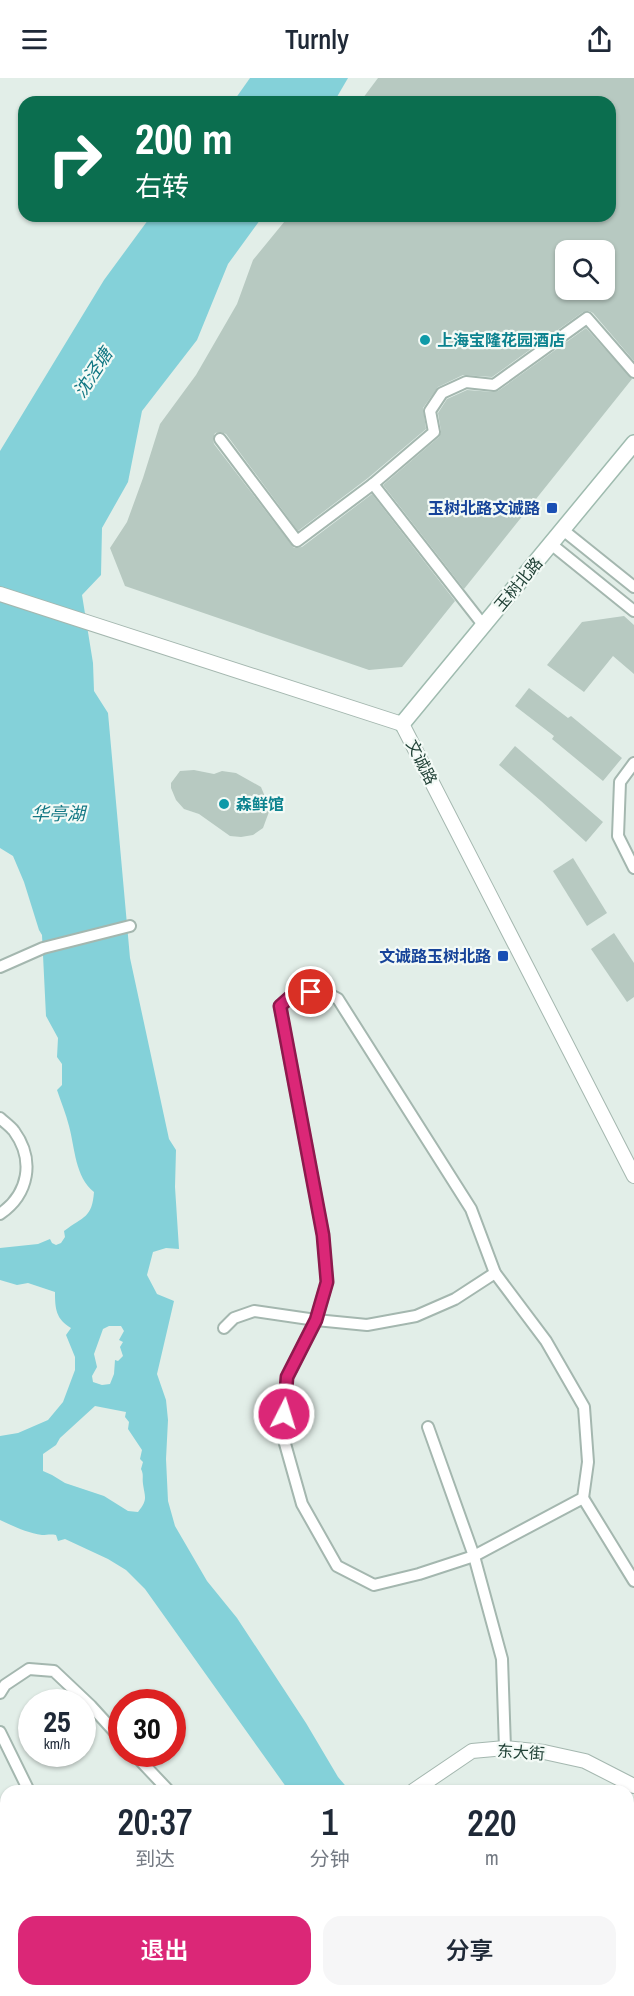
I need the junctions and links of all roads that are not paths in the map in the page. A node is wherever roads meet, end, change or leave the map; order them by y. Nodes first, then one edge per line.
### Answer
1 (634, 372) edge
2 (220, 439) dead end
3 (634, 443) edge
4 (373, 484) junction
5 (563, 530) junction
6 (551, 544) junction
7 (634, 587) edge
8 (0, 594) edge
9 (634, 611) edge
10 (483, 626) junction
11 (402, 724) junction
12 (634, 763) edge
13 (634, 868) edge
14 (129, 926) dead end
15 (0, 967) edge
16 (0, 1118) edge
17 (634, 1176) edge
18 (0, 1214) edge
19 (495, 1273) junction
20 (316, 1320) junction
21 (224, 1328) dead end
22 (428, 1427) dead end
23 (583, 1498) junction
24 (474, 1557) junction
25 (634, 1581) edge
26 (0, 1693) edge
27 (108, 1725) edge
28 (0, 1732) edge
29 (505, 1748) junction
30 (146, 1767) edge
31 (26, 1785) edge
32 (163, 1785) edge
33 (422, 1785) edge
34 (632, 1785) edge

1 - 4 street
2 - 4 street
3 - 5 main road, 玉树北路
4 - 10 street
5 - 6 main road, 玉树北路
5 - 7 street
6 - 9 street
6 - 10 main road, 玉树北路
8 - 11 street, 文诚路
10 - 11 main road, 玉树北路
11 - 17 street, 文诚路
12 - 13 street
14 - 15 street
16 - 18 street
19 - 20 street
19 - 20 street
19 - 23 street
20 - 21 street
20 - 24 street
22 - 24 street
23 - 24 street
23 - 25 street
24 - 29 street
26 - 27 street
28 - 31 street
29 - 33 street, 东大街
29 - 34 street, 东大街
30 - 32 street

